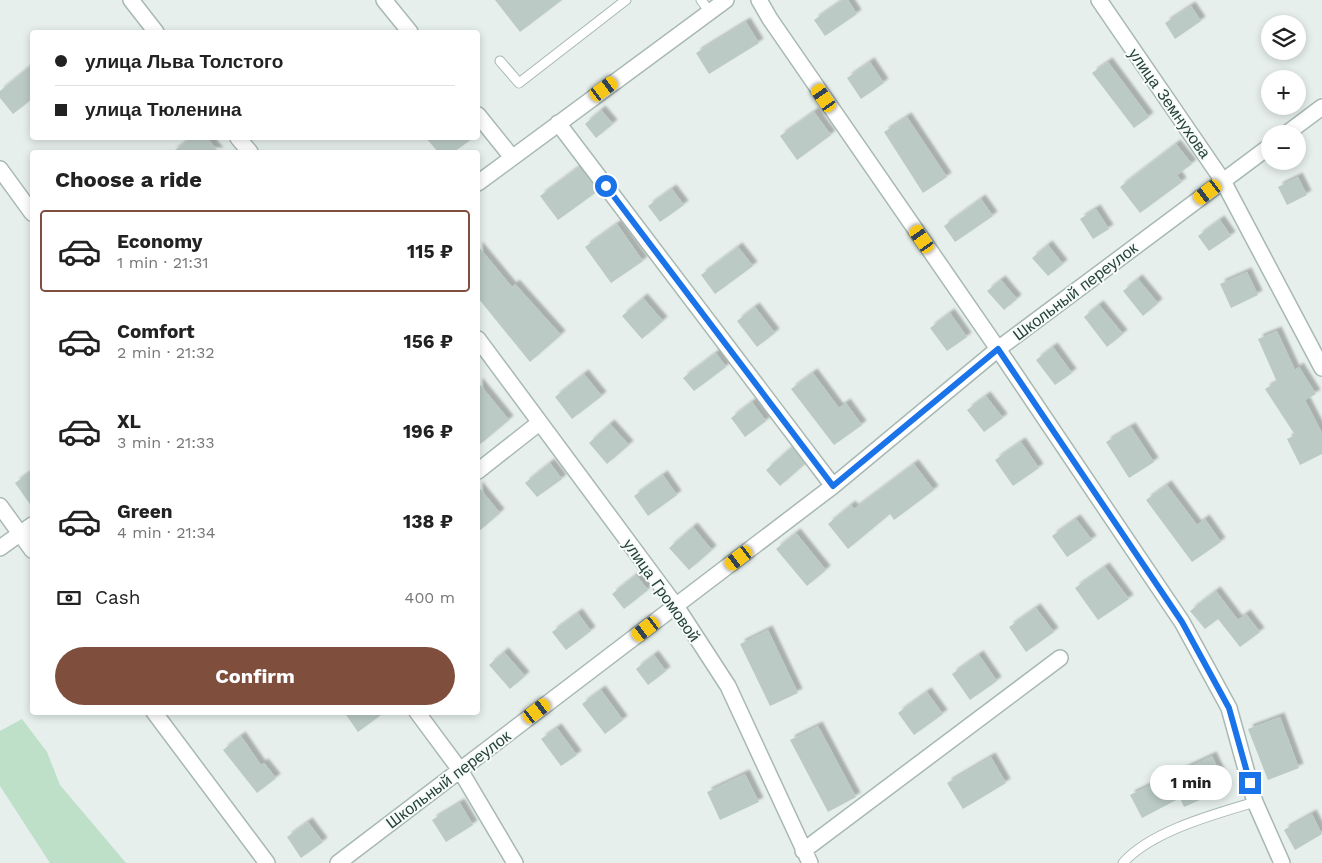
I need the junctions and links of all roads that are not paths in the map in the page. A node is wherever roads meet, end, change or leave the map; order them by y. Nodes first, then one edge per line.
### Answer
1 (131, 0) edge
2 (384, 0) edge
3 (626, 0) edge
4 (726, 0) edge
5 (760, 0) edge
6 (1099, 0) edge
7 (706, 6) edge
8 (154, 30) edge
9 (408, 30) edge
10 (500, 61) dead end
11 (1322, 107) edge
12 (480, 118) edge
13 (558, 123) junction
14 (1298, 125) edge
15 (240, 140) edge
16 (248, 150) edge
17 (1261, 153) edge
18 (511, 156) junction
19 (0, 169) edge
20 (480, 181) edge
21 (1223, 181) junction
22 (30, 210) edge
23 (480, 342) edge
24 (998, 349) junction
25 (1322, 368) edge
26 (538, 423) junction
27 (480, 469) edge
28 (833, 486) junction
29 (0, 506) edge
30 (26, 529) edge
31 (30, 543) edge
32 (0, 548) edge
33 (676, 606) junction
34 (1060, 658) dead end
35 (156, 715) edge
36 (419, 715) edge
37 (460, 770) junction
38 (1255, 802) junction
39 (806, 857) edge
40 (266, 863) edge
41 (338, 863) edge
42 (515, 863) edge
43 (1123, 863) edge
44 (1282, 863) edge

1 - 8 street
2 - 9 street
3 - 10 lane
4 - 7 street
5 - 24 street
6 - 21 street, улица Земнухова
7 - 13 street
11 - 14 street
12 - 18 street
13 - 18 street
13 - 28 street
15 - 16 street
17 - 21 street, Школьный переулок
18 - 20 street
19 - 22 street
21 - 24 street, Школьный переулок
21 - 25 street, улица Земнухова
23 - 26 street, улица Громовой
24 - 28 street, Школьный переулок
24 - 38 street
26 - 27 street
26 - 33 street, улица Громовой
28 - 33 street, Школьный переулок
29 - 30 street
30 - 31 street
30 - 32 street
33 - 37 street, Школьный переулок
33 - 39 street, улица Громовой
34 - 39 street
35 - 40 street
36 - 37 street
37 - 41 street, Школьный переулок
37 - 42 street
38 - 43 lane
38 - 44 street

